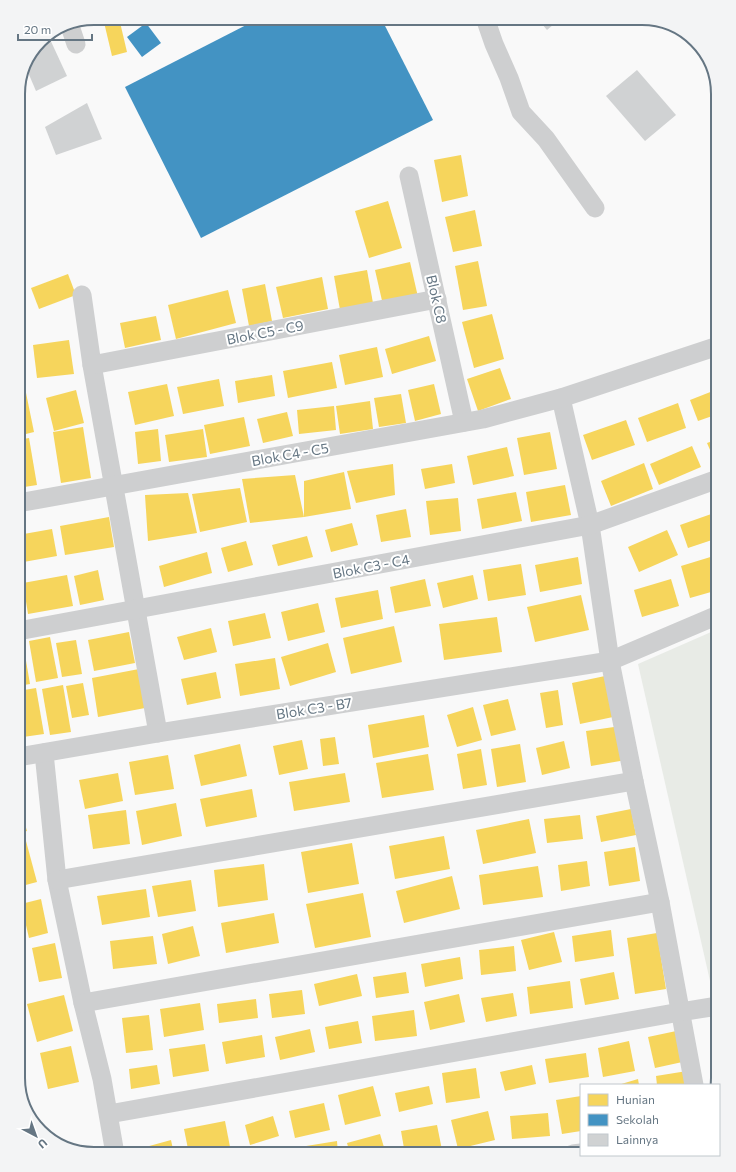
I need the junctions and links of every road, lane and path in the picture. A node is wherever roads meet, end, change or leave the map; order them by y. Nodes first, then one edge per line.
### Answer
1 (487, 25) edge
2 (71, 29) edge
3 (76, 44) dead end
4 (409, 176) dead end
5 (596, 208) dead end
6 (82, 295) dead end
7 (437, 299) junction
8 (711, 348) edge
9 (92, 365) junction
10 (561, 398) junction
11 (464, 422) junction
12 (711, 482) edge
13 (114, 486) junction
14 (25, 502) edge
15 (590, 525) junction
16 (136, 610) junction
17 (711, 618) edge
18 (25, 631) edge
19 (610, 661) junction
20 (158, 733) junction
21 (44, 753) junction
22 (25, 756) edge
23 (634, 781) junction
24 (57, 880) junction
25 (660, 902) junction
26 (83, 1003) junction
27 (711, 1007) edge
28 (680, 1012) junction
29 (694, 1084) edge
30 (109, 1114) junction
31 (114, 1147) edge

1 - 5 street
2 - 3 street
4 - 7 street, Blok C8
6 - 9 street
7 - 9 street, Blok C5 - C9
7 - 11 street, Blok C8
8 - 10 street, Blok C4 - C5
9 - 13 street
10 - 11 street, Blok C4 - C5
10 - 15 street
11 - 13 street, Blok C4 - C5
12 - 15 street, Blok C3 - C4
13 - 14 street, Blok C4 - C5
13 - 16 street
15 - 16 street, Blok C3 - C4
15 - 19 street
16 - 18 street, Blok C3 - C4
16 - 20 street
17 - 19 street, Blok C3 - B7
19 - 20 street, Blok C3 - B7
19 - 23 street
20 - 21 street, Blok C3 - B7
21 - 22 street, Blok C3 - B7
21 - 24 street
23 - 24 street
23 - 25 street
24 - 26 street
25 - 26 street
25 - 28 street
26 - 30 street
27 - 28 street
28 - 29 street
28 - 30 street
30 - 31 street

